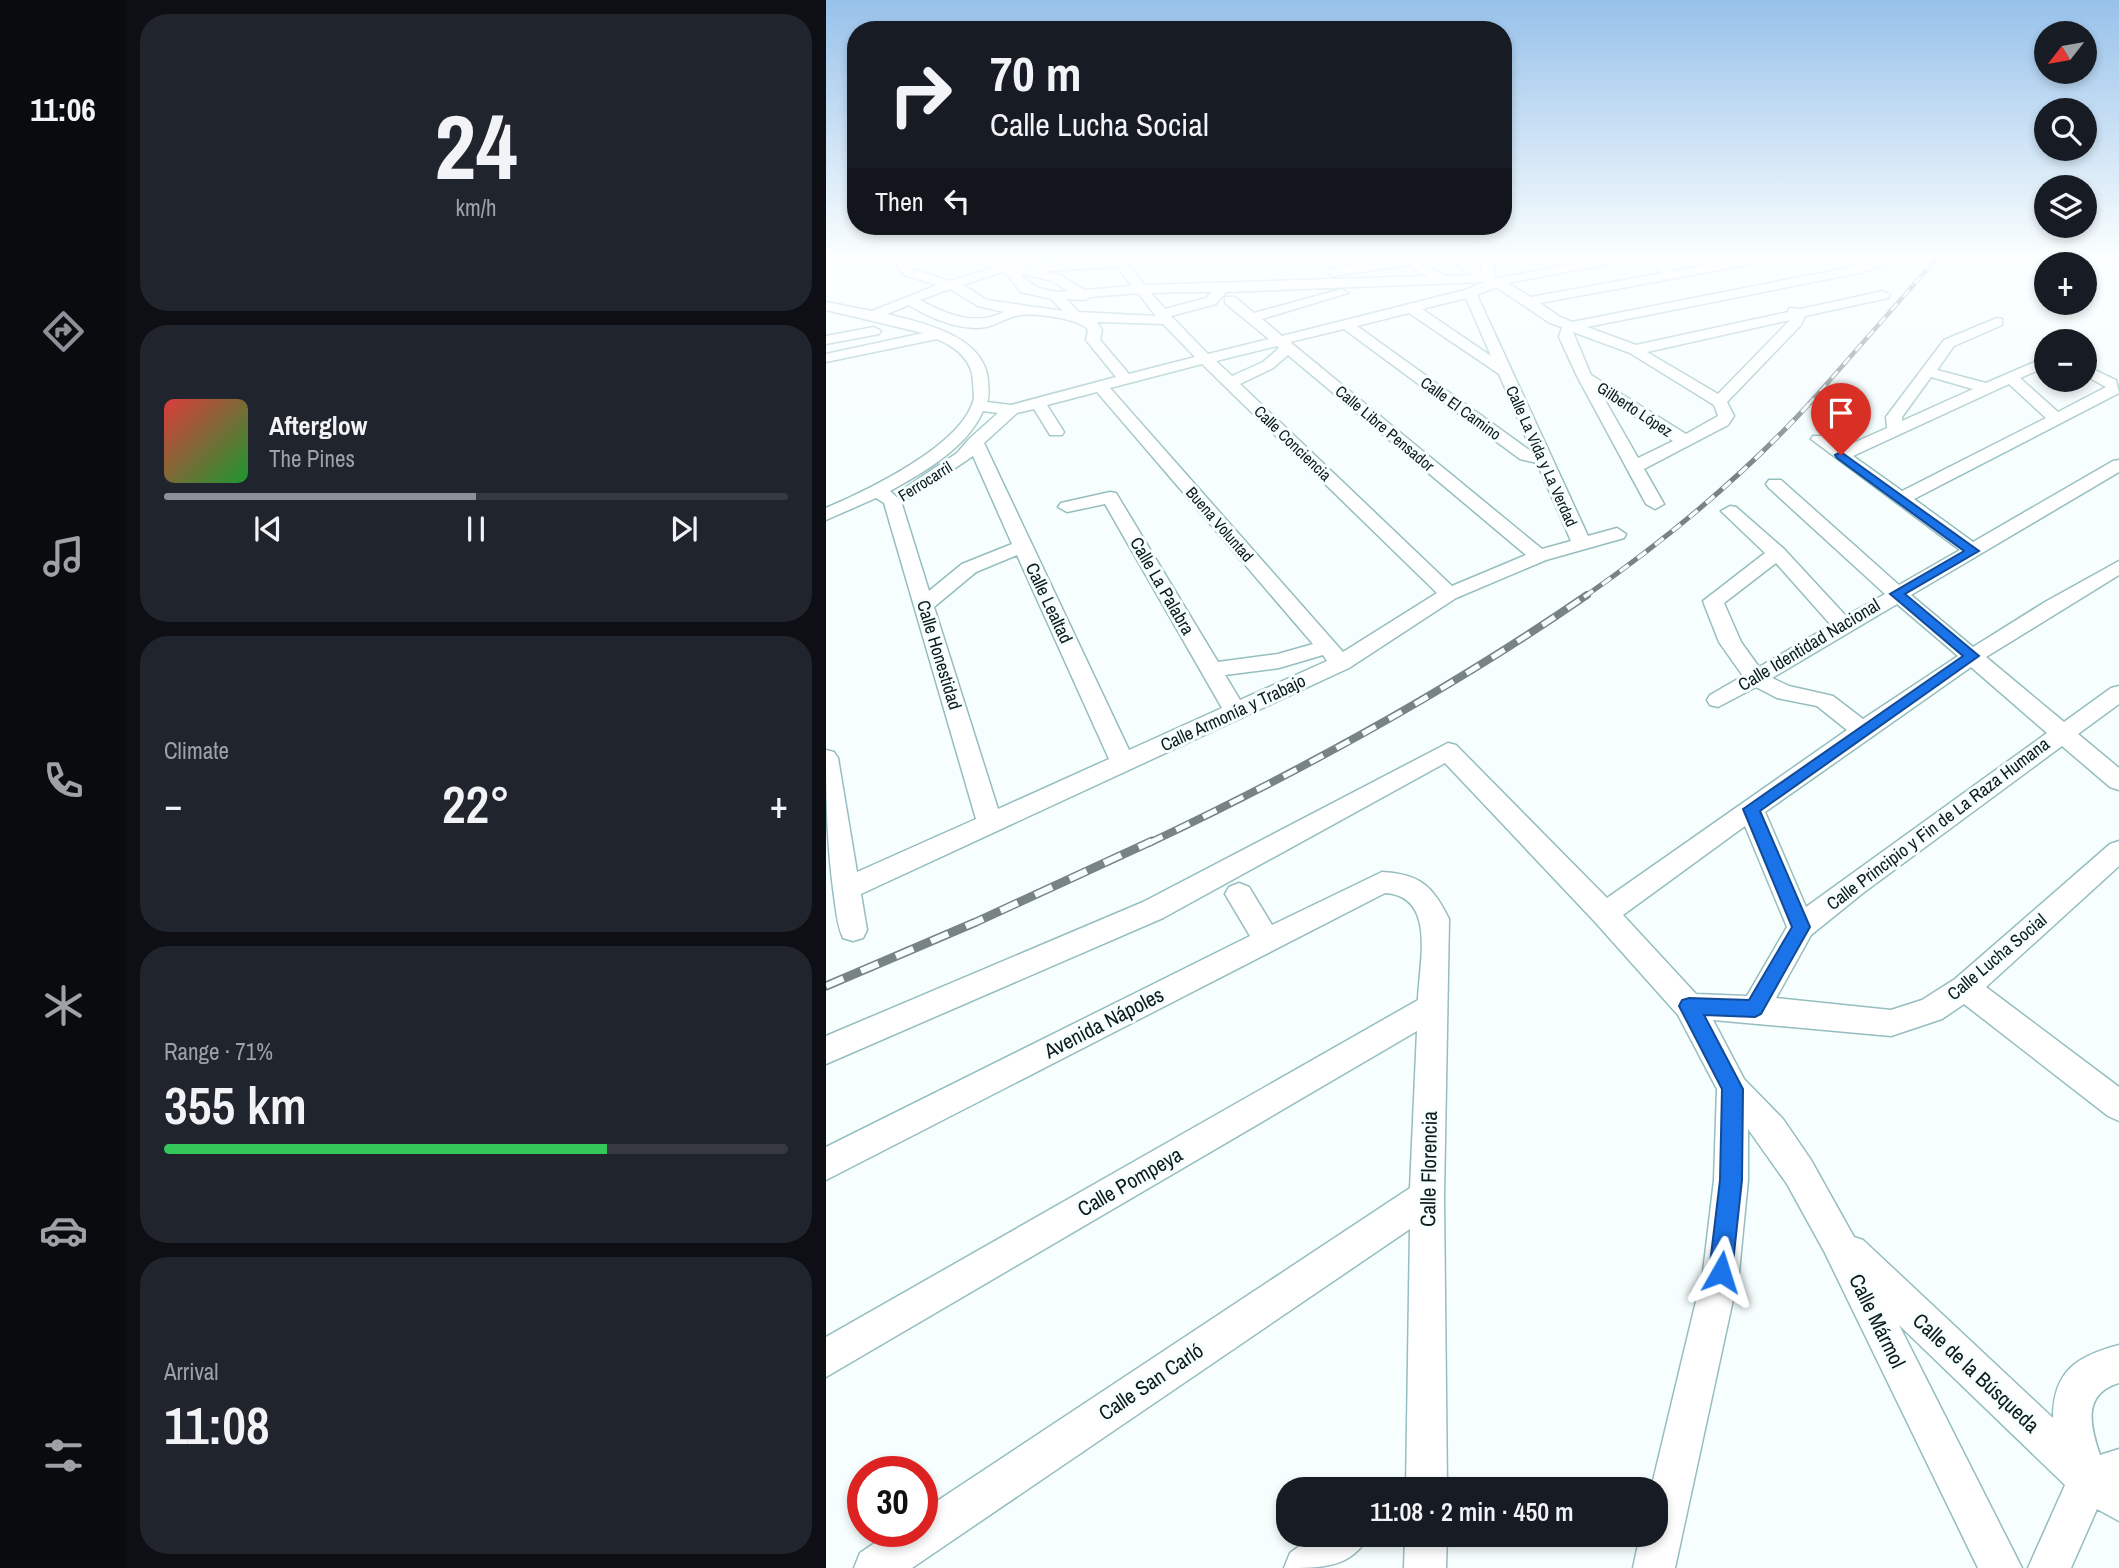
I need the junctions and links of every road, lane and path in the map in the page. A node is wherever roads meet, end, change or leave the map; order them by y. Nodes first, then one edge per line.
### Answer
1 (855, 329) edge
2 (910, 329) edge
3 (1094, 329) edge
4 (1172, 329) edge
5 (1266, 329) edge
6 (1330, 329) edge
7 (1353, 329) edge
8 (1441, 329) edge
9 (1485, 329) edge
10 (1568, 329) edge
11 (1580, 329) edge
12 (1728, 329) edge
13 (1790, 329) edge
14 (1978, 329) edge
15 (939, 334) junction
16 (828, 339) edge
17 (1284, 344) junction
18 (1635, 349) junction
19 (826, 358) edge
20 (1206, 360) junction
21 (2034, 366) edge
22 (1503, 371) junction
23 (1929, 372) junction
24 (1584, 376) junction
25 (2097, 376) edge
26 (2010, 377) junction
27 (1126, 379) junction
28 (1230, 383) junction
29 (1100, 386) junction
30 (1987, 388) junction
31 (1927, 392) junction
32 (1038, 402) junction
33 (1957, 402) junction
34 (981, 406) junction
35 (1723, 409) junction
36 (1011, 410) junction
37 (2057, 419) junction
38 (1895, 430) junction
39 (1056, 432) dead end
40 (1819, 439) dead end
41 (1685, 441) junction
42 (975, 442) junction
43 (1841, 455) junction
44 (1545, 460) junction
45 (2119, 466) edge
46 (1634, 467) junction
47 (1775, 484) dead end
48 (886, 496) junction
49 (1901, 499) junction
50 (1655, 505) dead end
51 (1067, 507) dead end
52 (1730, 511) dead end
53 (826, 515) edge
54 (826, 533) edge
55 (1617, 534) dead end
56 (1581, 542) junction
57 (1023, 546) junction
58 (1973, 551) junction
59 (1777, 554) junction
60 (1539, 556) junction
61 (2119, 568) edge
62 (1449, 594) junction
63 (1897, 594) junction
64 (924, 606) junction
65 (1843, 625) junction
66 (1334, 655) junction
67 (1972, 656) junction
68 (1211, 670) junction
69 (1755, 677) junction
70 (2119, 693) edge
71 (1718, 699) dead end
72 (1236, 712) junction
73 (1861, 731) junction
74 (2062, 732) junction
75 (826, 758) edge
76 (1123, 764) junction
77 (2119, 781) edge
78 (1751, 809) junction
79 (990, 824) junction
80 (2119, 851) edge
81 (1382, 882) joint
82 (846, 889) junction
83 (1239, 894) dead end
84 (1605, 914) junction
85 (1801, 927) junction
86 (853, 930) dead end
87 (1267, 940) junction
88 (1965, 988) junction
89 (1433, 1006) junction
90 (1689, 1006) junction
91 (1755, 1009) junction
92 (826, 1050) edge
93 (1733, 1089) junction
94 (2119, 1106) edge
95 (826, 1164) edge
96 (1427, 1197) junction
97 (1837, 1241) junction
98 (826, 1358) edge
99 (2119, 1364) edge
100 (1420, 1477) edge
101 (2109, 1483) edge
102 (1332, 1547) edge
103 (1426, 1547) edge
104 (875, 1568) edge
105 (1305, 1568) edge
106 (1425, 1568) edge
107 (1654, 1568) edge
108 (2001, 1568) edge
109 (2049, 1568) edge

1 - 16 street
2 - 15 street
3 - 27 street
4 - 20 street, Calle Conciencia
5 - 17 street, Calle Libre Pensador
6 - 17 street
7 - 44 street, Calle El Camino
8 - 22 street
9 - 22 street, Calle La Vida y La Verdad
10 - 24 street
11 - 18 street
12 - 18 street
13 - 35 street
14 - 23 street
15 - 19 street
15 - 34 street
17 - 20 street
17 - 28 street
17 - 60 street, Calle Libre Pensador
18 - 35 street
20 - 27 street
20 - 28 street, Calle Conciencia
21 - 26 street
22 - 44 street, Calle La Vida y La Verdad
23 - 30 street
23 - 31 street
24 - 41 street, Gilberto López
24 - 46 street
25 - 37 street
26 - 30 street
26 - 37 street
27 - 29 street
28 - 62 street, Calle Conciencia
29 - 32 street
29 - 66 street, Buena Voluntad
30 - 33 street
31 - 33 street
31 - 38 street
32 - 36 street
32 - 39 street
33 - 38 street
34 - 36 street
34 - 48 street
35 - 41 street
36 - 42 street, Ferrocarril
37 - 49 street
38 - 43 street
40 - 43 street
41 - 46 street
42 - 48 street, Ferrocarril
42 - 57 street, Calle Lealtad
43 - 49 street
44 - 56 street, Calle La Vida y La Verdad
45 - 58 street, Calle Identidad Nacional
46 - 50 street
47 - 63 street
48 - 53 street
48 - 54 street, Ferrocarril
48 - 64 street, Calle Honestidad
49 - 58 street
51 - 68 street, Calle La Palabra
52 - 59 street
55 - 56 street, Calle Armonía y Trabajo
56 - 60 street, Calle Armonía y Trabajo
57 - 64 street
57 - 76 street, Calle Lealtad
58 - 63 street, Calle Identidad Nacional
59 - 65 street
59 - 69 street
60 - 62 street, Calle Armonía y Trabajo
61 - 67 street
62 - 66 street, Calle Armonía y Trabajo
63 - 65 street, Calle Identidad Nacional
63 - 67 street
64 - 79 street, Calle Honestidad
65 - 69 street, Calle Identidad Nacional
66 - 68 street
66 - 72 street, Calle Armonía y Trabajo
67 - 73 street
67 - 74 street
68 - 72 street, Calle La Palabra
69 - 71 street, Calle Identidad Nacional
69 - 73 street
70 - 74 street, Calle Principio y Fin de La Raza Humana
72 - 76 street, Calle Armonía y Trabajo
73 - 78 street
74 - 77 street
74 - 85 street, Calle Principio y Fin de La Raza Humana
75 - 82 street
76 - 79 street, Calle Armonía y Trabajo
78 - 84 street
78 - 85 street
79 - 82 street, Calle Armonía y Trabajo
80 - 88 street, Calle Lucha Social
81 - 87 street, Avenida Nápoles
81 - 89 street, Calle Florencia
82 - 86 street
83 - 87 street
84 - 90 street
84 - 92 street
85 - 91 street, Calle Principio y Fin de La Raza Humana
87 - 95 street, Avenida Nápoles
88 - 91 street, Calle Lucha Social
88 - 94 street
89 - 96 street, Calle Florencia
89 - 98 street, Calle Pompeya
90 - 91 street, Calle Lucha Social
90 - 93 street
93 - 97 street, Calle Mármol
93 - 107 street
96 - 100 street, Calle Florencia
96 - 104 street, Calle San Carló
97 - 101 street, Calle de la Búsqueda
97 - 108 street, Calle Mármol
99 - 101 street
101 - 109 street
102 - 105 street
103 - 106 street

